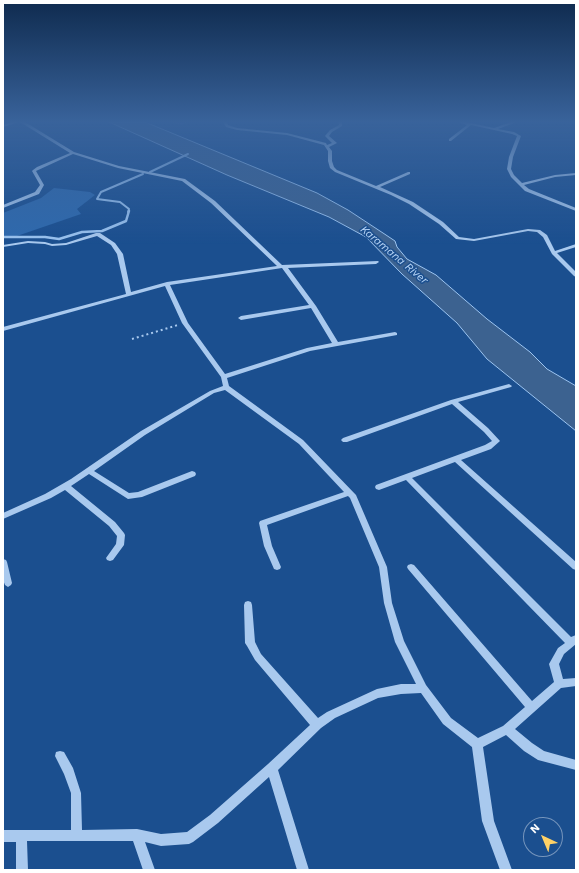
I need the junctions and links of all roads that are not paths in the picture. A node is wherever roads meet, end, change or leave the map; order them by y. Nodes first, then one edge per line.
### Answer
1 (51, 163) edge
2 (103, 163) edge
3 (331, 163) edge
4 (510, 163) edge
5 (409, 173) dead end
6 (576, 174) edge
7 (521, 184) junction
8 (376, 188) junction
9 (3, 207) edge
10 (576, 210) edge
11 (576, 245) edge
12 (3, 246) edge
13 (554, 253) junction
14 (376, 262) dead end
15 (283, 267) junction
16 (576, 275) edge
17 (167, 284) junction
18 (129, 295) junction
19 (313, 306) junction
20 (241, 318) dead end
21 (3, 329) edge
22 (395, 334) dead end
23 (336, 344) junction
24 (224, 377) junction
25 (509, 386) dead end
26 (226, 387) junction
27 (453, 401) junction
28 (345, 440) dead end
29 (456, 459) junction
30 (88, 471) junction
31 (192, 474) dead end
32 (407, 477) junction
33 (65, 486) junction
34 (379, 486) dead end
35 (349, 494) junction
36 (3, 516) edge
37 (110, 558) dead end
38 (3, 562) edge
39 (277, 567) dead end
40 (576, 567) edge
41 (411, 568) dead end
42 (8, 583) dead end
43 (248, 605) dead end
44 (573, 641) edge
45 (576, 682) edge
46 (559, 684) junction
47 (423, 688) junction
48 (532, 708) junction
49 (317, 725) junction
50 (507, 729) junction
51 (477, 744) junction
52 (60, 756) dead end
53 (576, 764) edge
54 (272, 768) junction
55 (21, 835) junction
56 (77, 835) junction
57 (137, 835) junction
58 (3, 836) edge
59 (22, 870) edge
60 (149, 870) edge
61 (303, 870) edge
62 (506, 870) edge

1 - 9 street
2 - 15 street
3 - 8 street
4 - 7 street
5 - 8 street
6 - 7 street
7 - 10 street
8 - 13 street
11 - 13 street
12 - 18 street
13 - 16 street
14 - 15 street
15 - 17 street
15 - 19 street
17 - 18 street
17 - 24 street
18 - 21 street
19 - 20 street
19 - 23 street
22 - 23 street
23 - 24 street
24 - 26 street
25 - 27 street
26 - 30 street
26 - 35 street
27 - 28 street
27 - 29 street
29 - 32 street
29 - 40 street
30 - 31 street
30 - 33 street
32 - 34 street
32 - 44 street
33 - 36 street
33 - 37 street
35 - 39 street
35 - 47 street
38 - 42 street
41 - 48 street
43 - 49 street
44 - 46 street
45 - 46 street
46 - 48 street
47 - 49 street
47 - 51 street
48 - 50 street
49 - 54 street
50 - 51 street
50 - 53 street
51 - 62 street
52 - 56 street
54 - 57 street
54 - 61 street
55 - 56 street
55 - 58 street
55 - 59 street
56 - 57 street
57 - 60 street

